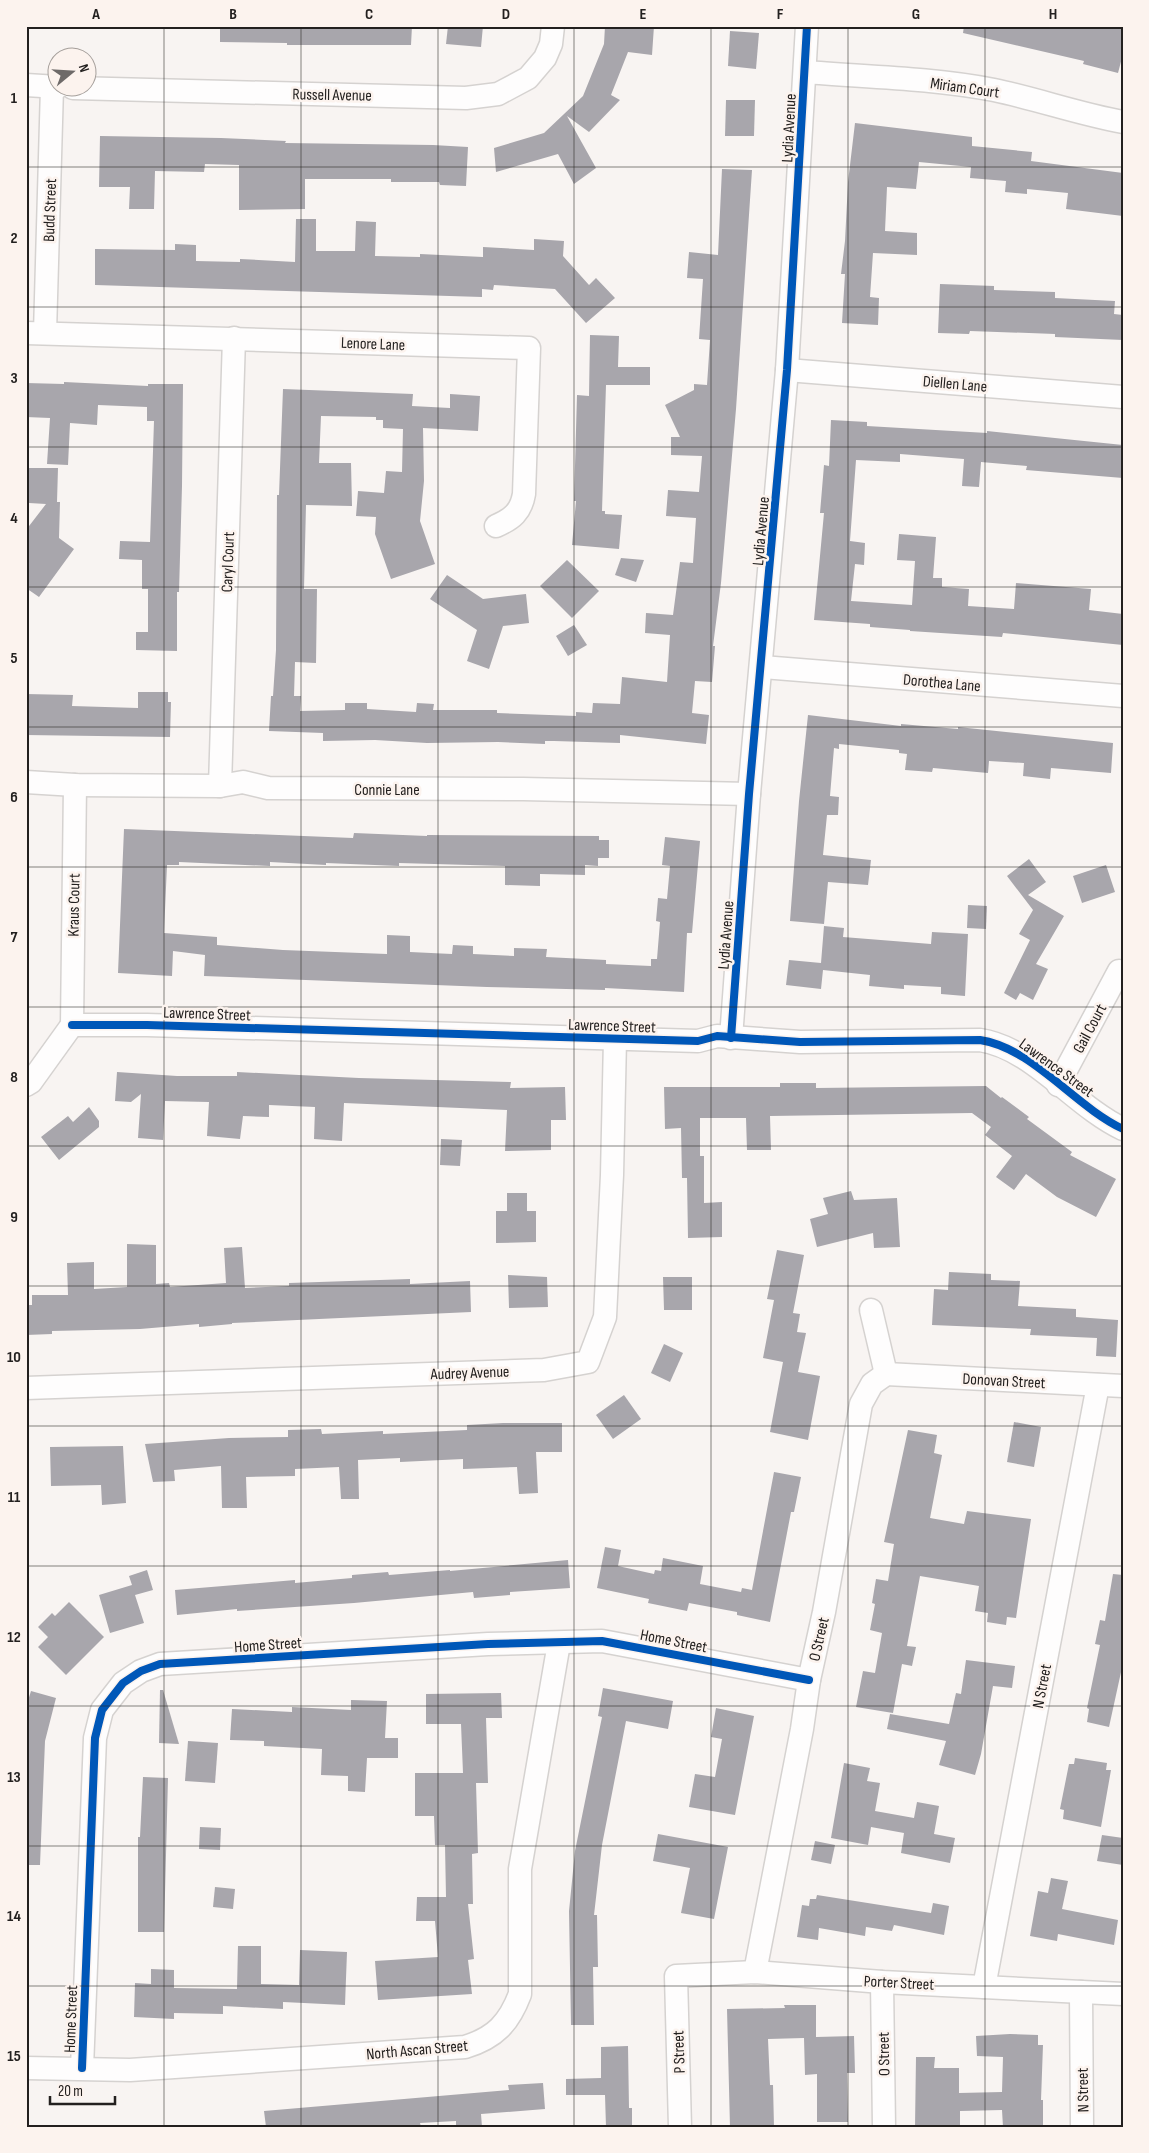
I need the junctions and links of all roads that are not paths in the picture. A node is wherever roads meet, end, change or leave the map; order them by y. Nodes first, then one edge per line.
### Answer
1 (553, 26) edge
2 (807, 26) edge
3 (805, 72) junction
4 (26, 86) edge
5 (48, 87) edge
6 (98, 88) edge
7 (60, 98) edge
8 (1123, 122) edge
9 (36, 333) edge
10 (234, 338) junction
11 (787, 370) junction
12 (1123, 397) edge
13 (496, 526) dead end
14 (762, 667) junction
15 (1123, 696) edge
16 (26, 782) edge
17 (75, 785) junction
18 (220, 786) junction
19 (750, 794) junction
20 (1119, 971) dead end
21 (72, 1025) junction
22 (731, 1038) junction
23 (615, 1040) junction
24 (1058, 1084) junction
25 (26, 1085) edge
26 (1123, 1129) edge
27 (871, 1310) dead end
28 (886, 1374) junction
29 (1098, 1385) junction
30 (1123, 1386) edge
31 (26, 1388) edge
32 (559, 1643) junction
33 (809, 1680) junction
34 (754, 1972) junction
35 (676, 1976) joint
36 (882, 1982) junction
37 (984, 1987) junction
38 (1081, 1992) junction
39 (1123, 1994) edge
40 (26, 2068) edge
41 (82, 2068) junction
42 (680, 2127) edge
43 (884, 2127) edge
44 (1082, 2127) edge

1 - 6 street, Russell Avenue
2 - 3 street, Lydia Avenue
3 - 8 street, Miriam Court
3 - 11 street, Lydia Avenue
4 - 5 street, Russell Avenue
7 - 9 street, Budd Street
9 - 10 street, Lenore Lane
10 - 13 street, Lenore Lane
10 - 18 street, Caryl Court
11 - 12 street, Diellen Lane
11 - 14 street, Lydia Avenue
14 - 15 street, Dorothea Lane
14 - 19 street, Lydia Avenue
16 - 17 street, Connie Lane
17 - 18 street, Connie Lane
17 - 21 street, Kraus Court
18 - 19 street, Connie Lane
19 - 22 street, Lydia Avenue
20 - 24 street, Gail Court
21 - 23 street, Lawrence Street
21 - 25 street
22 - 23 street, Lawrence Street
22 - 24 street, Lawrence Street
23 - 31 street, Audrey Avenue
24 - 26 street, Lawrence Street
27 - 28 street
28 - 29 street, Donovan Street
28 - 33 street, O Street
29 - 30 street, Donovan Street
29 - 37 street, N Street
32 - 33 street, Home Street
32 - 41 street, North Ascan Street
32 - 41 street, Home Street
33 - 34 street, O Street
34 - 35 street, Porter Street
34 - 36 street, Porter Street
35 - 42 street, P Street
36 - 37 street, Porter Street
36 - 43 street, O Street
37 - 38 street, Porter Street
38 - 39 street, Porter Street
38 - 44 street, N Street
40 - 41 street, North Ascan Street

